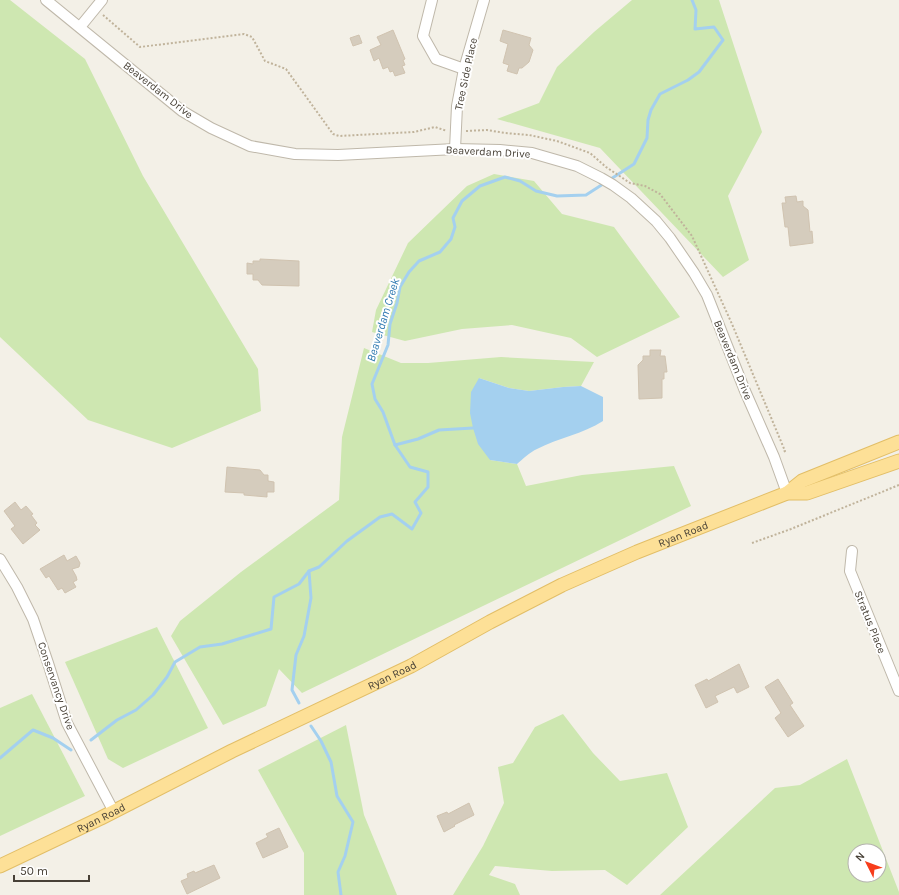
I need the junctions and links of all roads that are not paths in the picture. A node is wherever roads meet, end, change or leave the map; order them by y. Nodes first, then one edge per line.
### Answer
1 (46, 0) edge
2 (432, 0) edge
3 (484, 0) edge
4 (99, 4) edge
5 (80, 27) junction
6 (464, 69) junction
7 (455, 149) junction
8 (899, 442) edge
9 (899, 461) edge
10 (787, 494) junction
11 (852, 551) dead end
12 (0, 559) edge
13 (899, 691) edge
14 (114, 812) junction
15 (0, 866) edge

1 - 5 street, Beaverdam Drive
2 - 6 street
3 - 6 street, Tree Side Place
4 - 5 street
5 - 7 street, Beaverdam Drive
6 - 7 street, Tree Side Place
7 - 10 street, Beaverdam Drive
8 - 10 main road, Ryan Road
9 - 10 main road, Ryan Road
10 - 14 main road, Ryan Road
11 - 13 street, Stratus Place
12 - 14 street, Conservancy Drive
14 - 15 main road, Ryan Road

